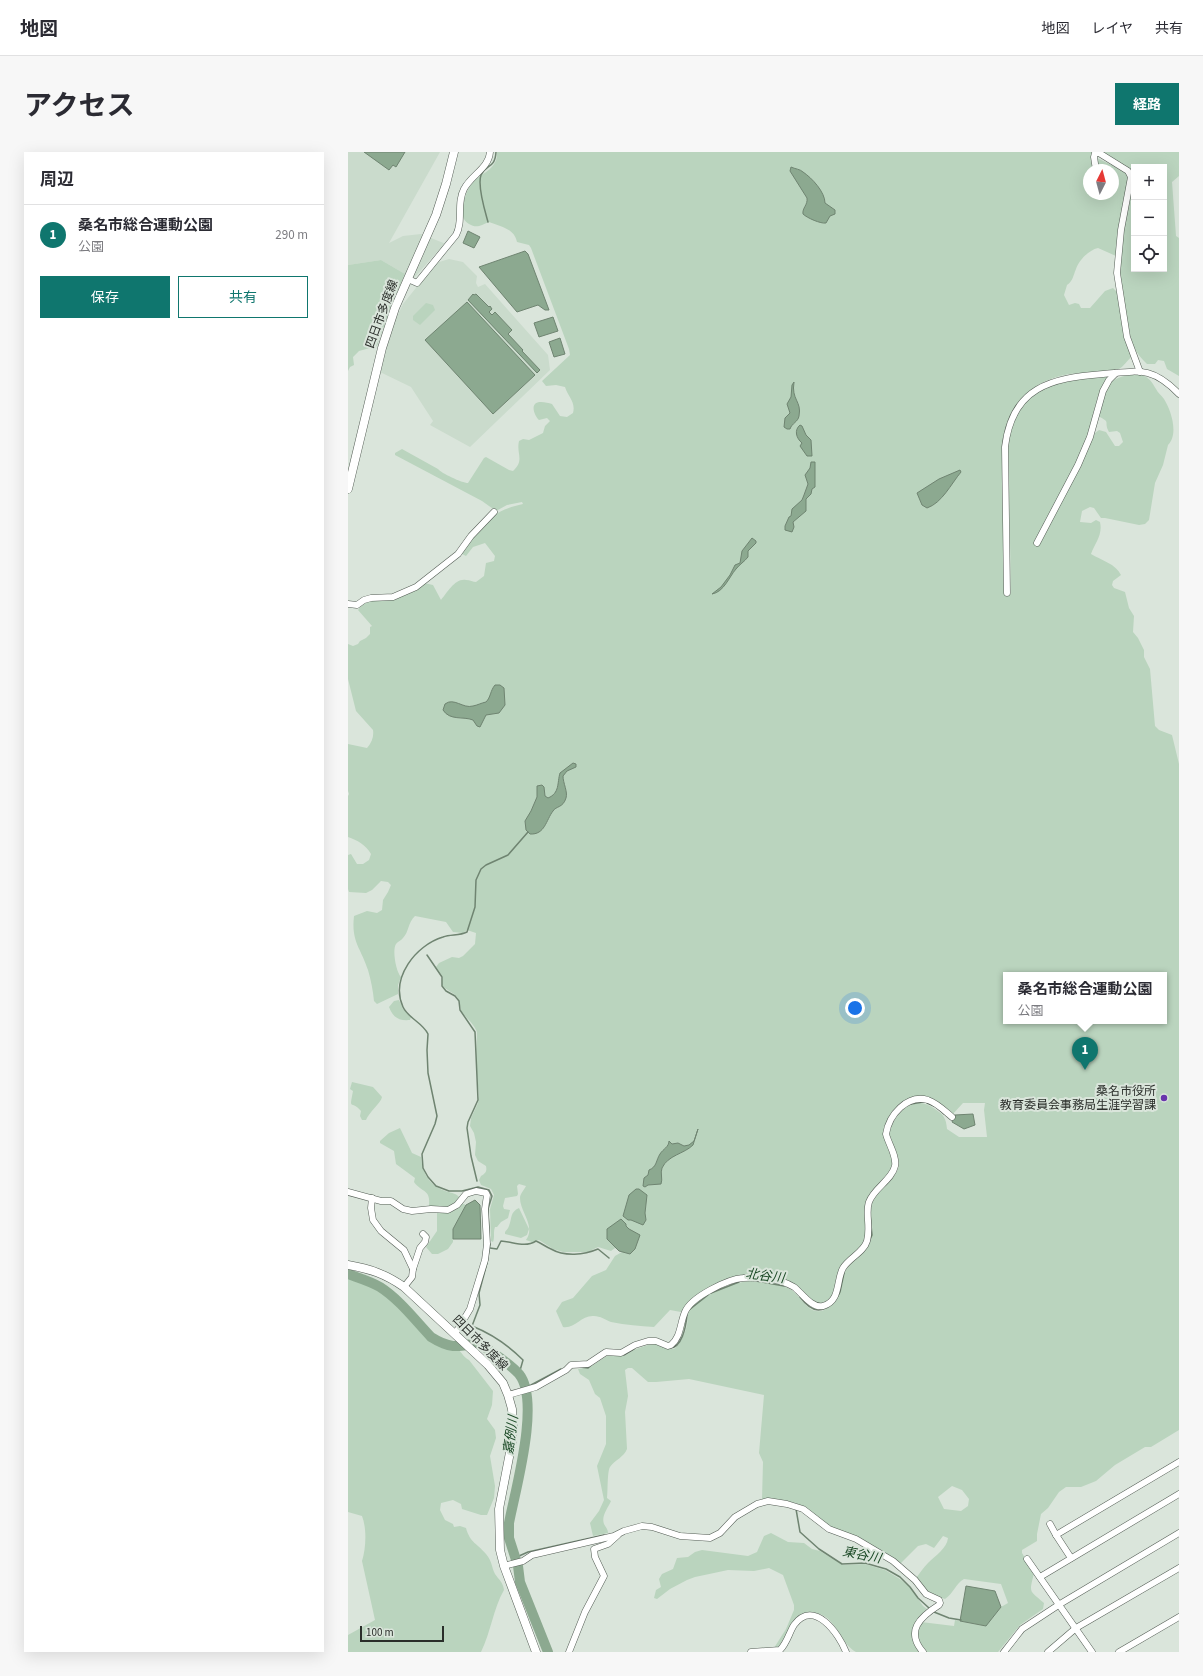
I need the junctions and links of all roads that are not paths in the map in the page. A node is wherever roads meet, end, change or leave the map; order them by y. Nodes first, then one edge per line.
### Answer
1 (454, 152) edge
2 (490, 152) edge
3 (1095, 164) edge
4 (1117, 164) edge
5 (1119, 165) edge
6 (408, 279) junction
7 (1140, 372) junction
8 (1116, 373) junction
9 (1179, 394) edge
10 (348, 489) edge
11 (494, 512) dead end
12 (1037, 543) dead end
13 (1007, 593) dead end
14 (348, 604) edge
15 (952, 1117) dead end
16 (348, 1192) edge
17 (372, 1198) junction
18 (423, 1234) dead end
19 (348, 1265) edge
20 (413, 1269) junction
21 (404, 1287) junction
22 (457, 1336) junction
23 (508, 1395) junction
24 (1179, 1464) edge
25 (1179, 1494) edge
26 (1050, 1524) dead end
27 (1179, 1533) edge
28 (618, 1534) junction
29 (1056, 1535) junction
30 (1071, 1558) junction
31 (1028, 1559) dead end
32 (508, 1565) junction
33 (1179, 1568) edge
34 (1040, 1577) junction
35 (1060, 1604) junction
36 (1179, 1617) edge
37 (1076, 1628) junction
38 (536, 1652) edge
39 (569, 1652) edge
40 (751, 1652) edge
41 (846, 1652) edge
42 (923, 1652) edge
43 (1004, 1652) edge
44 (1048, 1652) edge
45 (1092, 1652) edge
46 (1119, 1652) edge

1 - 6 main road, 四日市多度線
2 - 6 street
3 - 4 street
5 - 7 street
6 - 10 main road, 四日市多度線
7 - 8 street
7 - 9 street
8 - 12 street
8 - 13 street
11 - 14 street
15 - 23 street
16 - 17 street
17 - 20 street
17 - 22 street
18 - 20 street
19 - 21 main road, 四日市多度線
20 - 21 street
21 - 22 main road, 四日市多度線
22 - 23 main road, 四日市多度線
23 - 32 main road, 四日市多度線
24 - 29 street
25 - 30 street
26 - 29 street
27 - 35 street
28 - 32 street
28 - 39 street
28 - 42 street
29 - 30 street
30 - 34 street
31 - 34 street
32 - 38 main road, 四日市多度線
33 - 37 street
34 - 35 street
35 - 37 street
35 - 43 street
36 - 46 street
37 - 44 street
37 - 45 street
40 - 41 street

